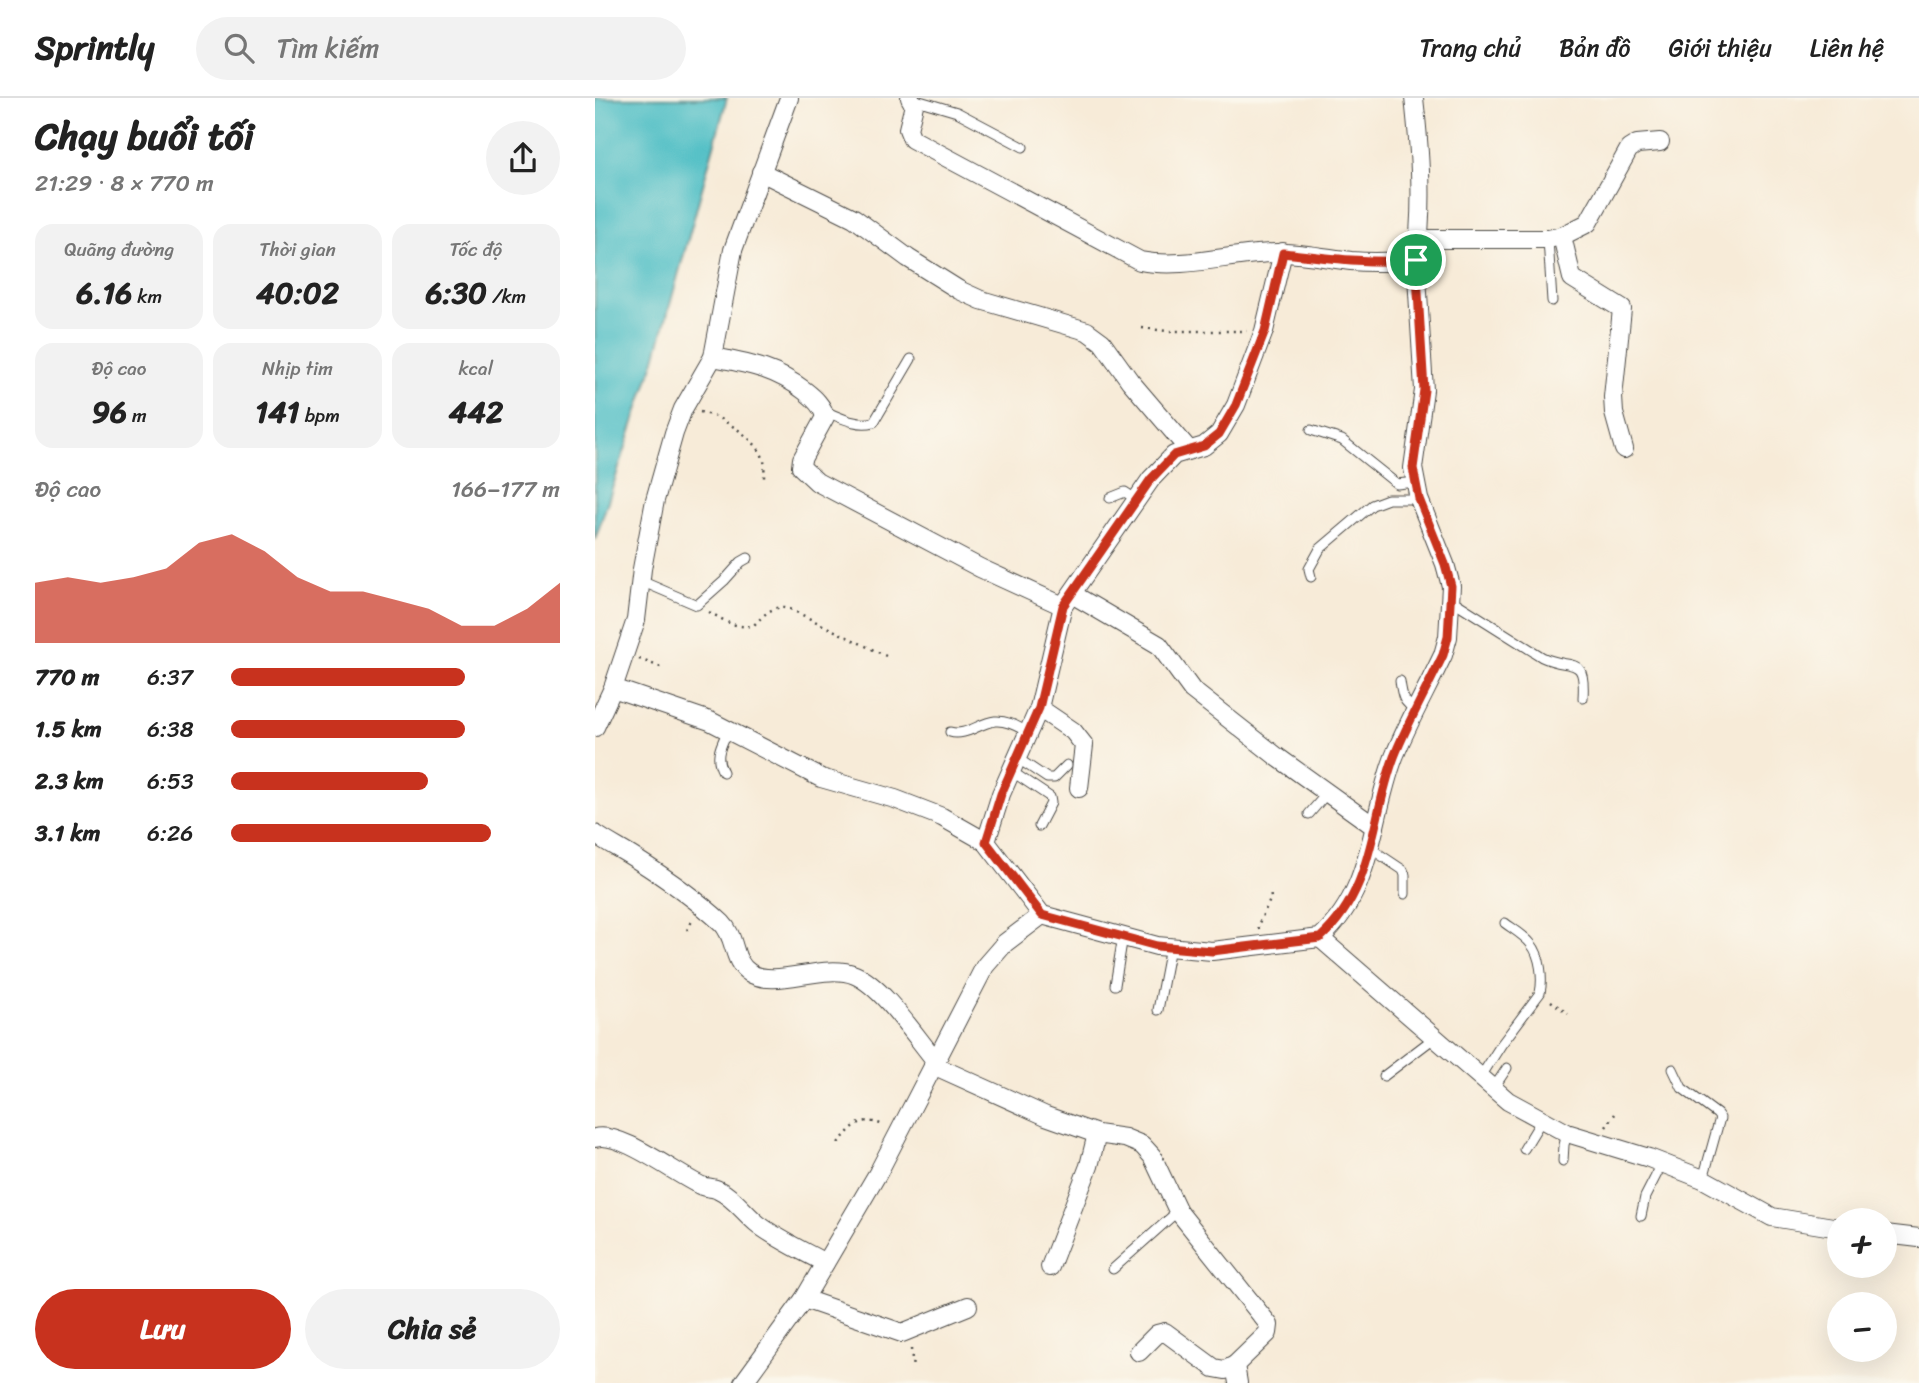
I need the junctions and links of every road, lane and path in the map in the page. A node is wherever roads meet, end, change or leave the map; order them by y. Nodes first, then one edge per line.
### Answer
1 (789, 98) edge
2 (911, 98) edge
3 (1414, 98) edge
4 (1660, 142) dead end
5 (1023, 147) dead end
6 (761, 172) junction
7 (1555, 238) junction
8 (1419, 239) junction
9 (1283, 253) junction
10 (1416, 260) junction
11 (1552, 301) dead end
12 (1142, 328) dead end
13 (1265, 331) junction
14 (713, 356) junction
15 (911, 359) dead end
16 (683, 409) junction
17 (824, 411) junction
18 (1311, 430) dead end
19 (1624, 449) dead end
20 (1189, 450) junction
21 (764, 478) dead end
22 (1417, 491) junction
23 (1110, 498) dead end
24 (1137, 500) junction
25 (748, 558) dead end
26 (1311, 577) dead end
27 (641, 580) junction
28 (1450, 599) junction
29 (1068, 600) junction
30 (697, 605) junction
31 (627, 653) junction
32 (885, 656) dead end
33 (663, 668) dead end
34 (1400, 681) dead end
35 (614, 688) junction
36 (1583, 698) dead end
37 (1039, 708) junction
38 (1417, 710) junction
39 (595, 727) edge
40 (728, 730) junction
41 (950, 732) dead end
42 (1028, 732) junction
43 (1014, 764) junction
44 (1067, 765) dead end
45 (723, 772) dead end
46 (1079, 788) dead end
47 (1328, 792) junction
48 (1309, 814) dead end
49 (1039, 826) dead end
50 (1375, 827) junction
51 (595, 834) edge
52 (986, 842) junction
53 (1370, 848) junction
54 (1270, 891) dead end
55 (1405, 894) dead end
56 (1042, 915) junction
57 (1505, 923) dead end
58 (1123, 936) junction
59 (1320, 938) junction
60 (1265, 945) junction
61 (1171, 947) junction
62 (1115, 985) dead end
63 (1540, 993) junction
64 (1159, 1010) dead end
65 (1568, 1014) dead end
66 (1434, 1038) junction
67 (934, 1063) junction
68 (1507, 1068) dead end
69 (1673, 1069) dead end
70 (1384, 1076) dead end
71 (1487, 1084) junction
72 (1541, 1121) junction
73 (899, 1132) junction
74 (1567, 1133) junction
75 (1097, 1135) junction
76 (595, 1139) edge
77 (838, 1143) dead end
78 (1524, 1149) dead end
79 (1563, 1161) dead end
80 (1663, 1163) junction
81 (1703, 1179) junction
82 (1178, 1210) junction
83 (1641, 1216) dead end
84 (1827, 1226) edge
85 (1897, 1235) edge
86 (1919, 1238) edge
87 (825, 1263) junction
88 (1050, 1267) dead end
89 (1112, 1269) dead end
90 (804, 1299) junction
91 (968, 1306) dead end
92 (910, 1332) junction
93 (1139, 1352) dead end
94 (913, 1369) dead end
95 (1237, 1374) edge
96 (743, 1383) edge

1 - 6 street
2 - 5 lane
2 - 9 street
3 - 8 street
4 - 7 street
6 - 14 street
6 - 20 street
7 - 8 street
7 - 11 lane
7 - 19 street
8 - 10 street
9 - 10 street
9 - 13 street
10 - 22 street
12 - 13 path
13 - 20 street
14 - 16 street
14 - 17 street
15 - 17 lane
16 - 21 path
16 - 27 street
17 - 29 street
18 - 22 lane
20 - 24 street
22 - 26 lane
22 - 28 street
23 - 24 lane
24 - 29 street
25 - 30 lane
27 - 30 lane
27 - 31 street
28 - 36 lane
28 - 38 street
29 - 37 street
29 - 47 street
30 - 32 path
31 - 33 path
31 - 35 street
34 - 38 lane
35 - 39 street
35 - 40 street
37 - 42 street
37 - 46 street
38 - 50 street
40 - 45 lane
40 - 52 street
41 - 42 lane
42 - 43 street
43 - 44 lane
43 - 49 lane
43 - 52 street
47 - 48 lane
47 - 50 street
50 - 53 street
51 - 67 street
52 - 56 street
53 - 55 lane
53 - 59 street
54 - 60 path
56 - 58 street
56 - 67 street
57 - 63 lane
58 - 61 street
58 - 62 lane
59 - 60 street
59 - 66 street
60 - 61 street
61 - 64 lane
63 - 65 path
63 - 71 lane
66 - 70 lane
66 - 71 street
67 - 73 street
67 - 75 street
68 - 71 lane
69 - 81 lane
71 - 72 street
72 - 74 street
72 - 78 lane
73 - 77 path
73 - 87 street
74 - 79 lane
74 - 80 street
75 - 82 street
75 - 88 street
76 - 87 street
80 - 81 street
80 - 83 lane
81 - 84 street
82 - 89 lane
82 - 95 street
85 - 86 street
87 - 90 street
90 - 92 street
90 - 96 street
91 - 92 street
92 - 94 path
93 - 95 street

